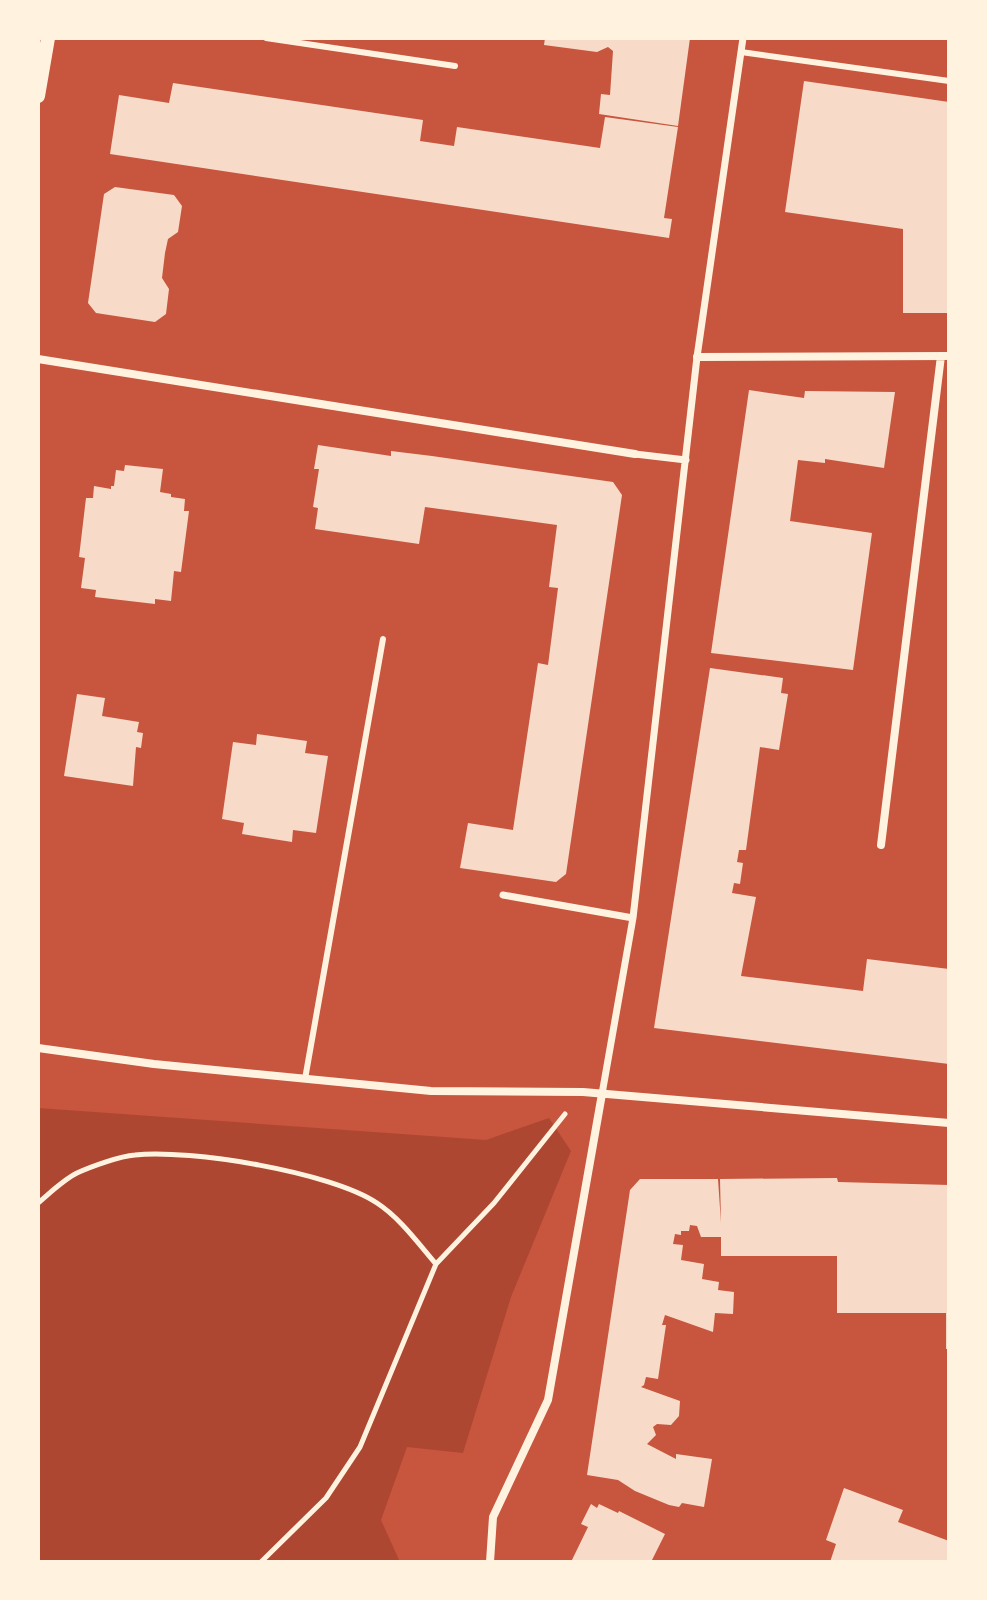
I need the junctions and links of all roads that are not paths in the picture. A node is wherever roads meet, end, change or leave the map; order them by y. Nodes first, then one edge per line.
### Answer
1 (48, 38) edge
2 (266, 38) edge
3 (743, 38) edge
4 (741, 52) junction
5 (455, 66) dead end
6 (949, 81) edge
7 (38, 96) edge
8 (945, 356) edge
9 (697, 357) junction
10 (38, 359) edge
11 (635, 454) joint
12 (686, 460) junction
13 (383, 639) dead end
14 (881, 845) dead end
15 (503, 895) dead end
16 (633, 918) junction
17 (38, 1048) edge
18 (305, 1079) junction
19 (602, 1094) junction
20 (949, 1123) edge
21 (490, 1562) edge

1 - 7 street
2 - 5 lane
3 - 4 street
4 - 6 lane
4 - 9 street
8 - 9 street
8 - 14 street
9 - 12 street
10 - 11 street
11 - 12 street
12 - 16 street
13 - 18 lane
15 - 16 street
16 - 19 street
17 - 18 street
18 - 19 street
19 - 20 street
19 - 21 street

